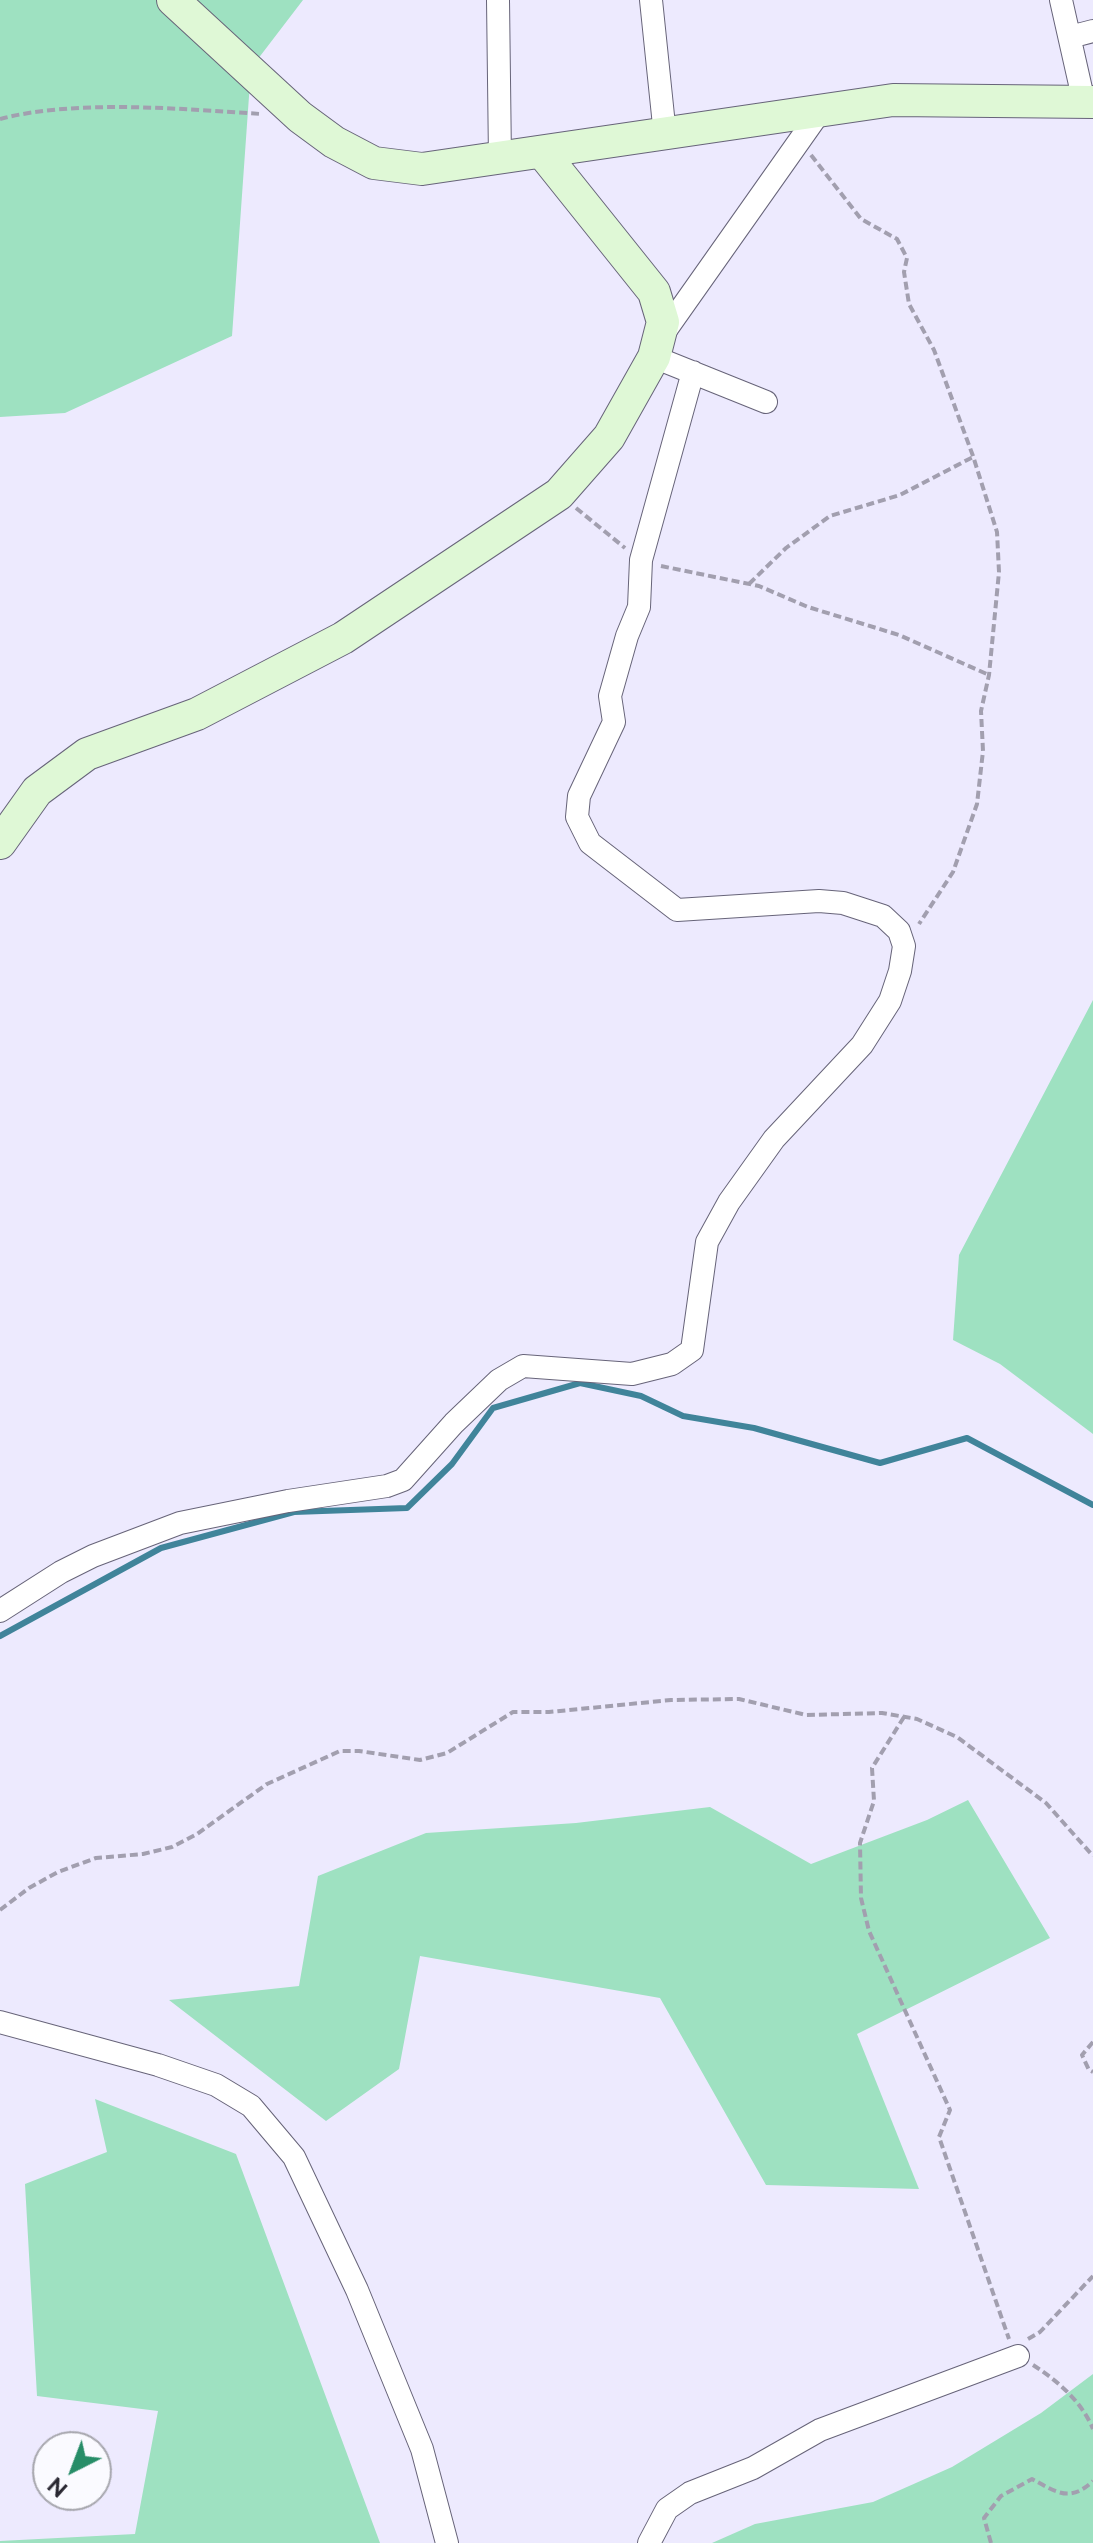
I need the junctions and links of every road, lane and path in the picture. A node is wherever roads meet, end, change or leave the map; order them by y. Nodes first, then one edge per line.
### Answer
1 (173, 0) edge
2 (498, 0) edge
3 (651, 0) edge
4 (1061, 0) edge
5 (1093, 31) edge
6 (1070, 37) junction
7 (1088, 102) edge
8 (819, 113) junction
9 (300, 117) junction
10 (0, 119) edge
11 (665, 135) junction
12 (800, 141) junction
13 (542, 152) junction
14 (500, 159) junction
15 (658, 347) junction
16 (693, 372) junction
17 (766, 402) dead end
18 (973, 456) junction
19 (559, 494) junction
20 (641, 560) junction
21 (749, 584) junction
22 (989, 675) junction
23 (0, 843) edge
24 (904, 946) junction
25 (0, 1611) edge
26 (904, 1717) junction
27 (1093, 1856) edge
28 (0, 1910) edge
29 (0, 2022) edge
30 (1093, 2042) edge
31 (1093, 2072) edge
32 (1093, 2276) edge
33 (1015, 2352) junction
34 (1093, 2429) edge
35 (1093, 2481) edge
36 (447, 2543) edge
37 (649, 2543) edge
38 (991, 2543) edge

1 - 9 street
2 - 14 street
3 - 11 street
4 - 6 street
5 - 6 street
6 - 7 street
7 - 8 street
8 - 11 street
8 - 12 street
9 - 10 path
9 - 14 street
11 - 13 street
12 - 15 street
12 - 18 path
13 - 14 street
13 - 15 street
15 - 16 street
15 - 19 street
16 - 17 street
16 - 20 street
18 - 21 path
18 - 22 path
19 - 20 path
19 - 23 street
20 - 21 path
20 - 24 street
21 - 22 path
22 - 24 path
24 - 25 street
26 - 27 path
26 - 28 path
26 - 33 path
29 - 36 street
30 - 31 path
32 - 33 path
33 - 34 path
33 - 37 street
35 - 38 path

